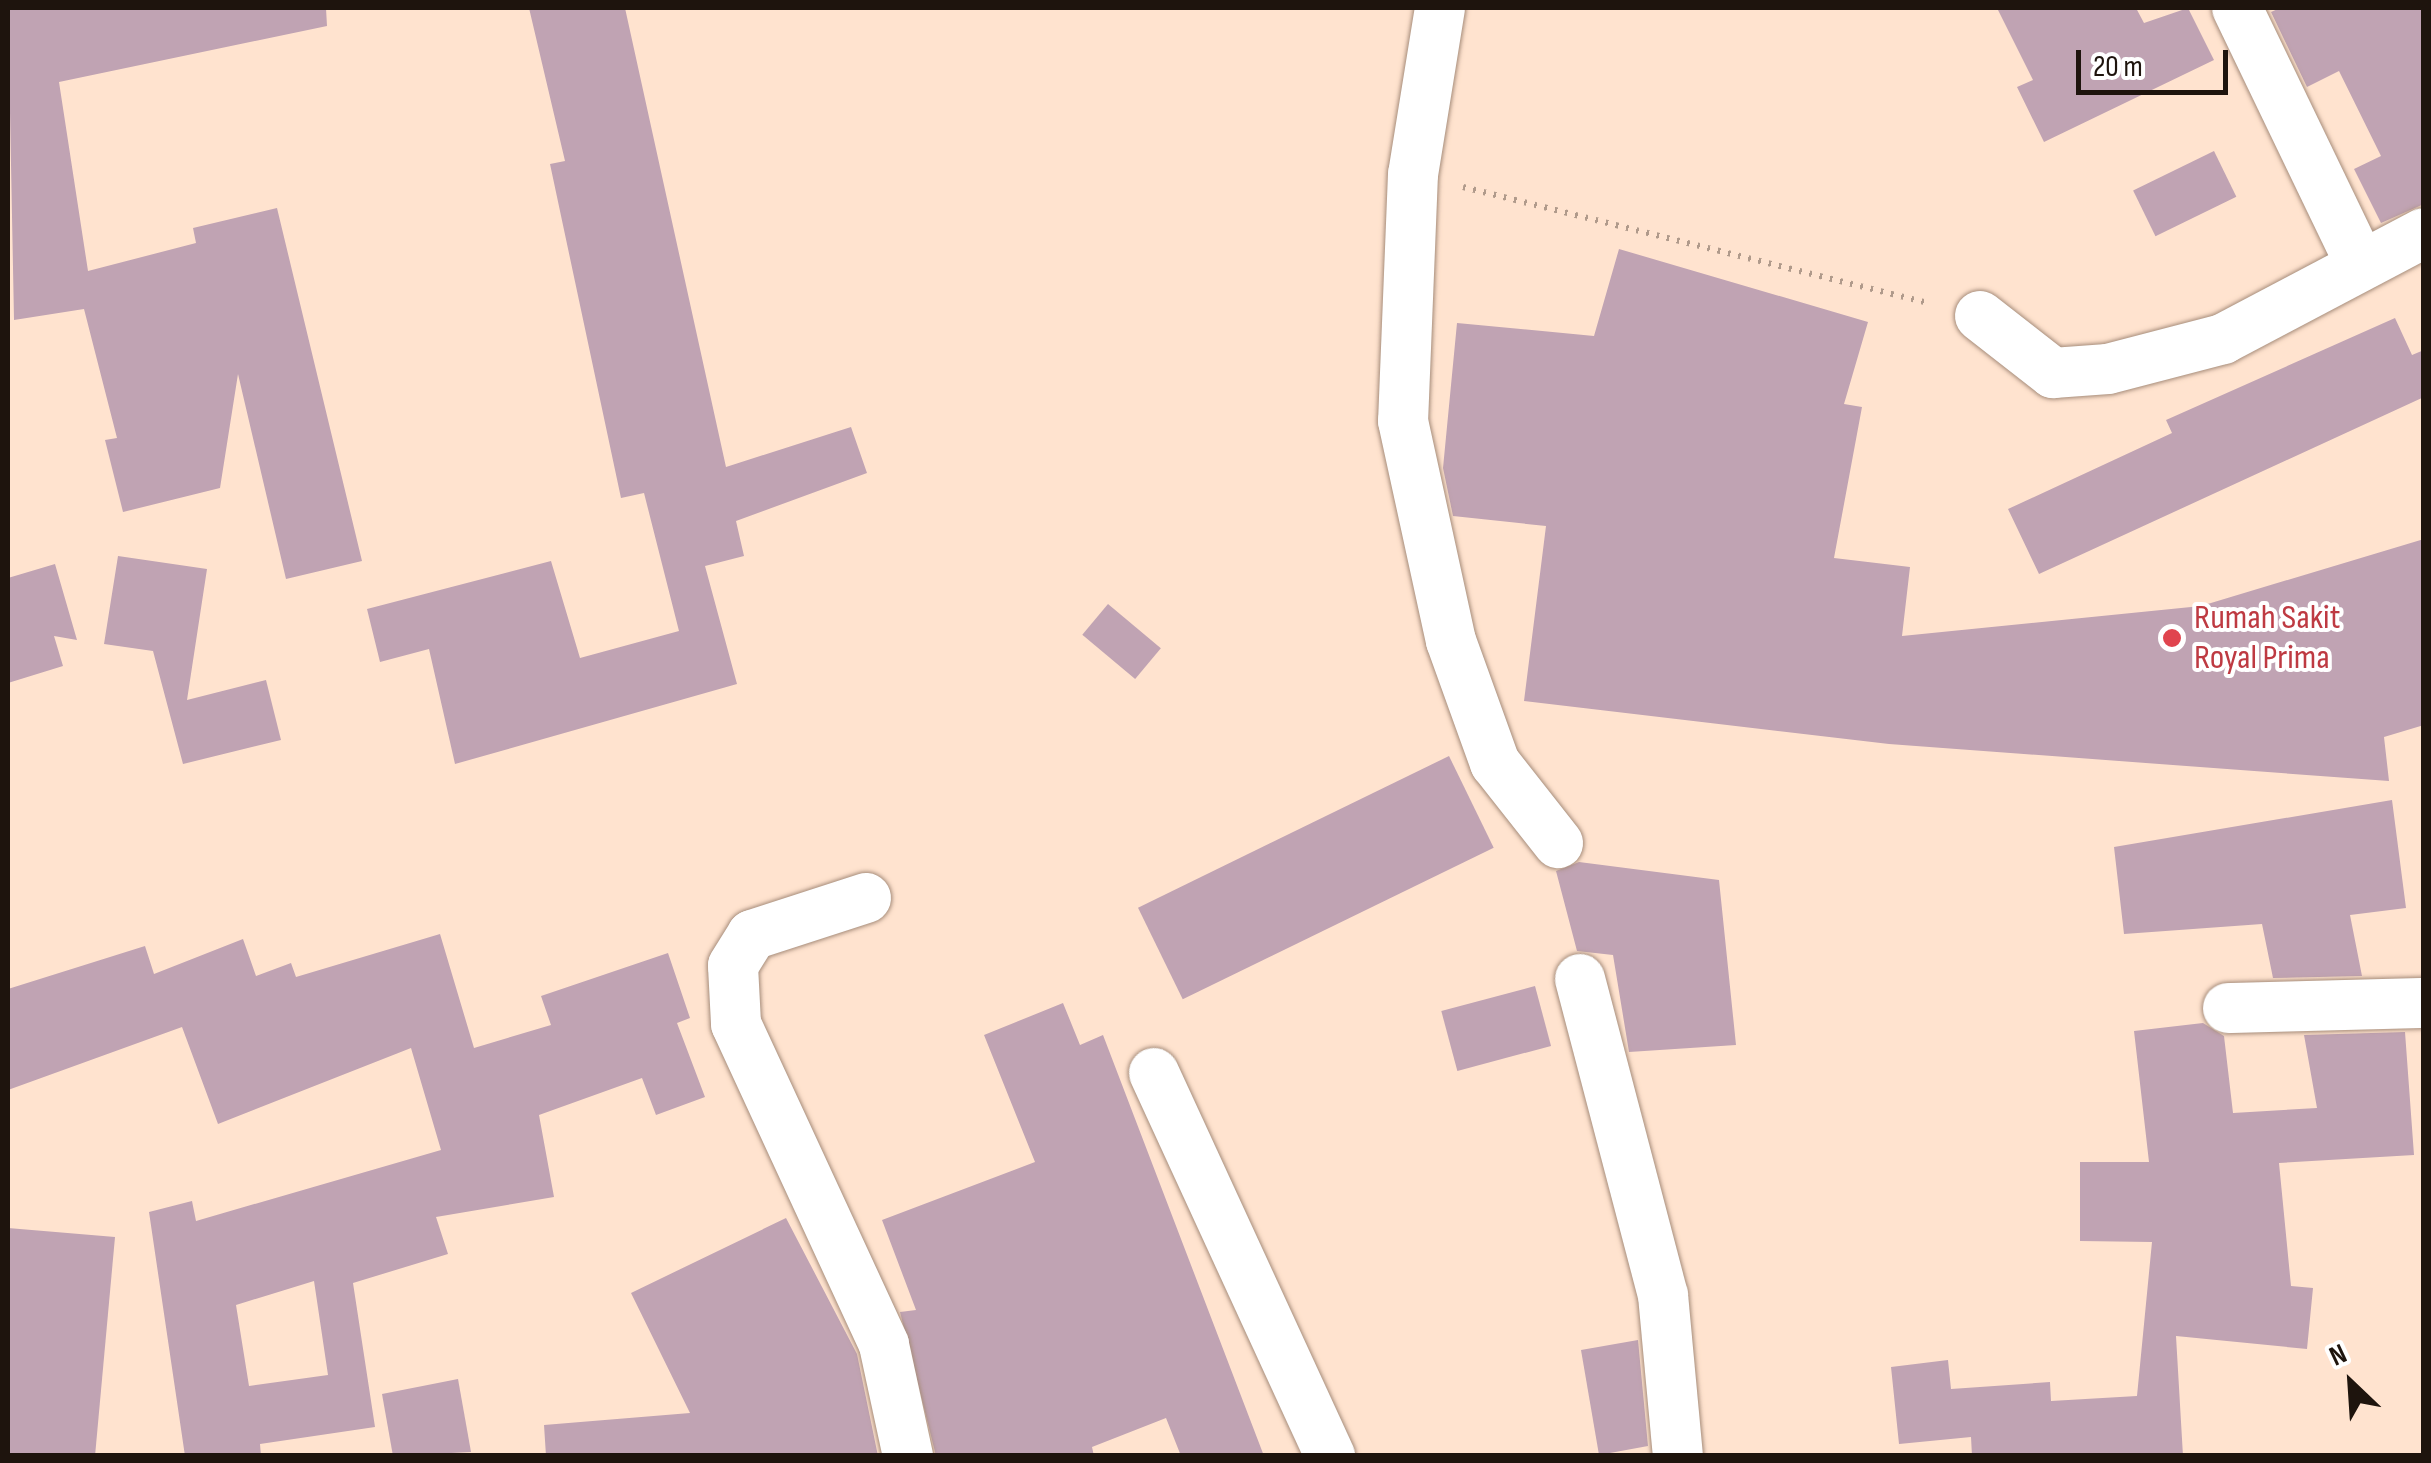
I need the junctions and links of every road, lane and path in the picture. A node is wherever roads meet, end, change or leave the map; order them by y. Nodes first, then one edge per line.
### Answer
1 (1440, 8) edge
2 (2237, 8) edge
3 (1413, 174) junction
4 (2424, 233) edge
5 (2360, 264) junction
6 (1980, 316) joint
7 (1558, 843) dead end
8 (866, 898) dead end
9 (1580, 980) dead end
10 (2424, 1003) edge
11 (2228, 1008) dead end
12 (1154, 1073) dead end
13 (908, 1456) edge
14 (1330, 1456) edge
15 (1678, 1456) edge

1 - 3 street
2 - 5 street
3 - 6 path
3 - 7 street
4 - 5 street
5 - 6 street
8 - 13 street
9 - 15 street
10 - 11 street
12 - 14 street

